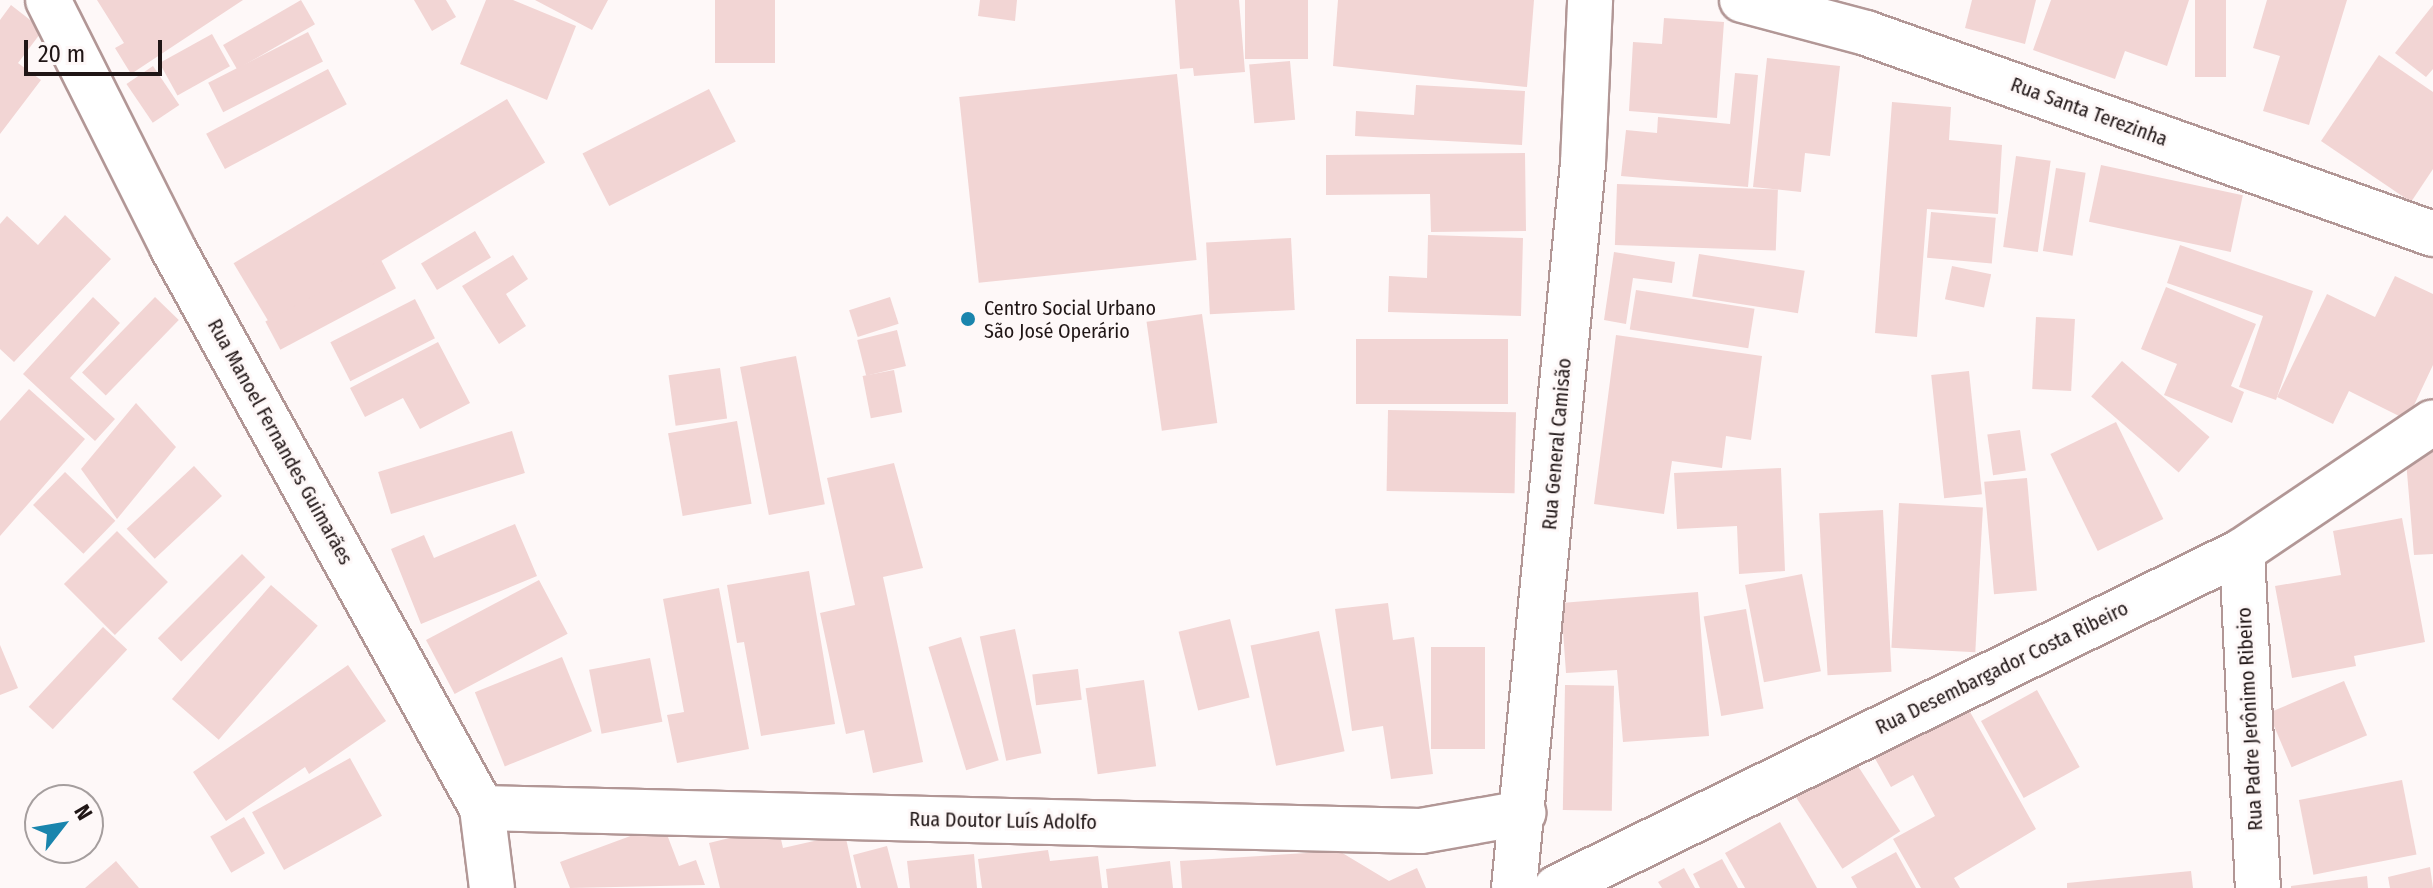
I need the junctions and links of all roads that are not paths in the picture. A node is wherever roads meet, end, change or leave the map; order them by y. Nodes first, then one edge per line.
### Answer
1 (48, 0) edge
2 (1590, 0) edge
3 (1742, 0) edge
4 (2433, 234) edge
5 (2433, 422) edge
6 (2242, 551) junction
7 (482, 808) junction
8 (1523, 813) junction
9 (492, 888) edge
10 (1514, 888) edge
11 (1556, 888) edge
12 (2258, 888) edge

1 - 7 street, Rua Manoel Fernandes Guimarães
2 - 8 street, Rua General Camisão
3 - 4 street, Rua Santa Terezinha
5 - 6 street, Rua Desembargador Costa Ribeiro
6 - 11 street, Rua Desembargador Costa Ribeiro
6 - 12 street, Rua Padre Jerônimo Ribeiro
7 - 8 street, Rua Doutor Luís Adolfo
7 - 9 street, Rua Manoel Fernandes Guimarães
8 - 10 street, Rua General Camisão

